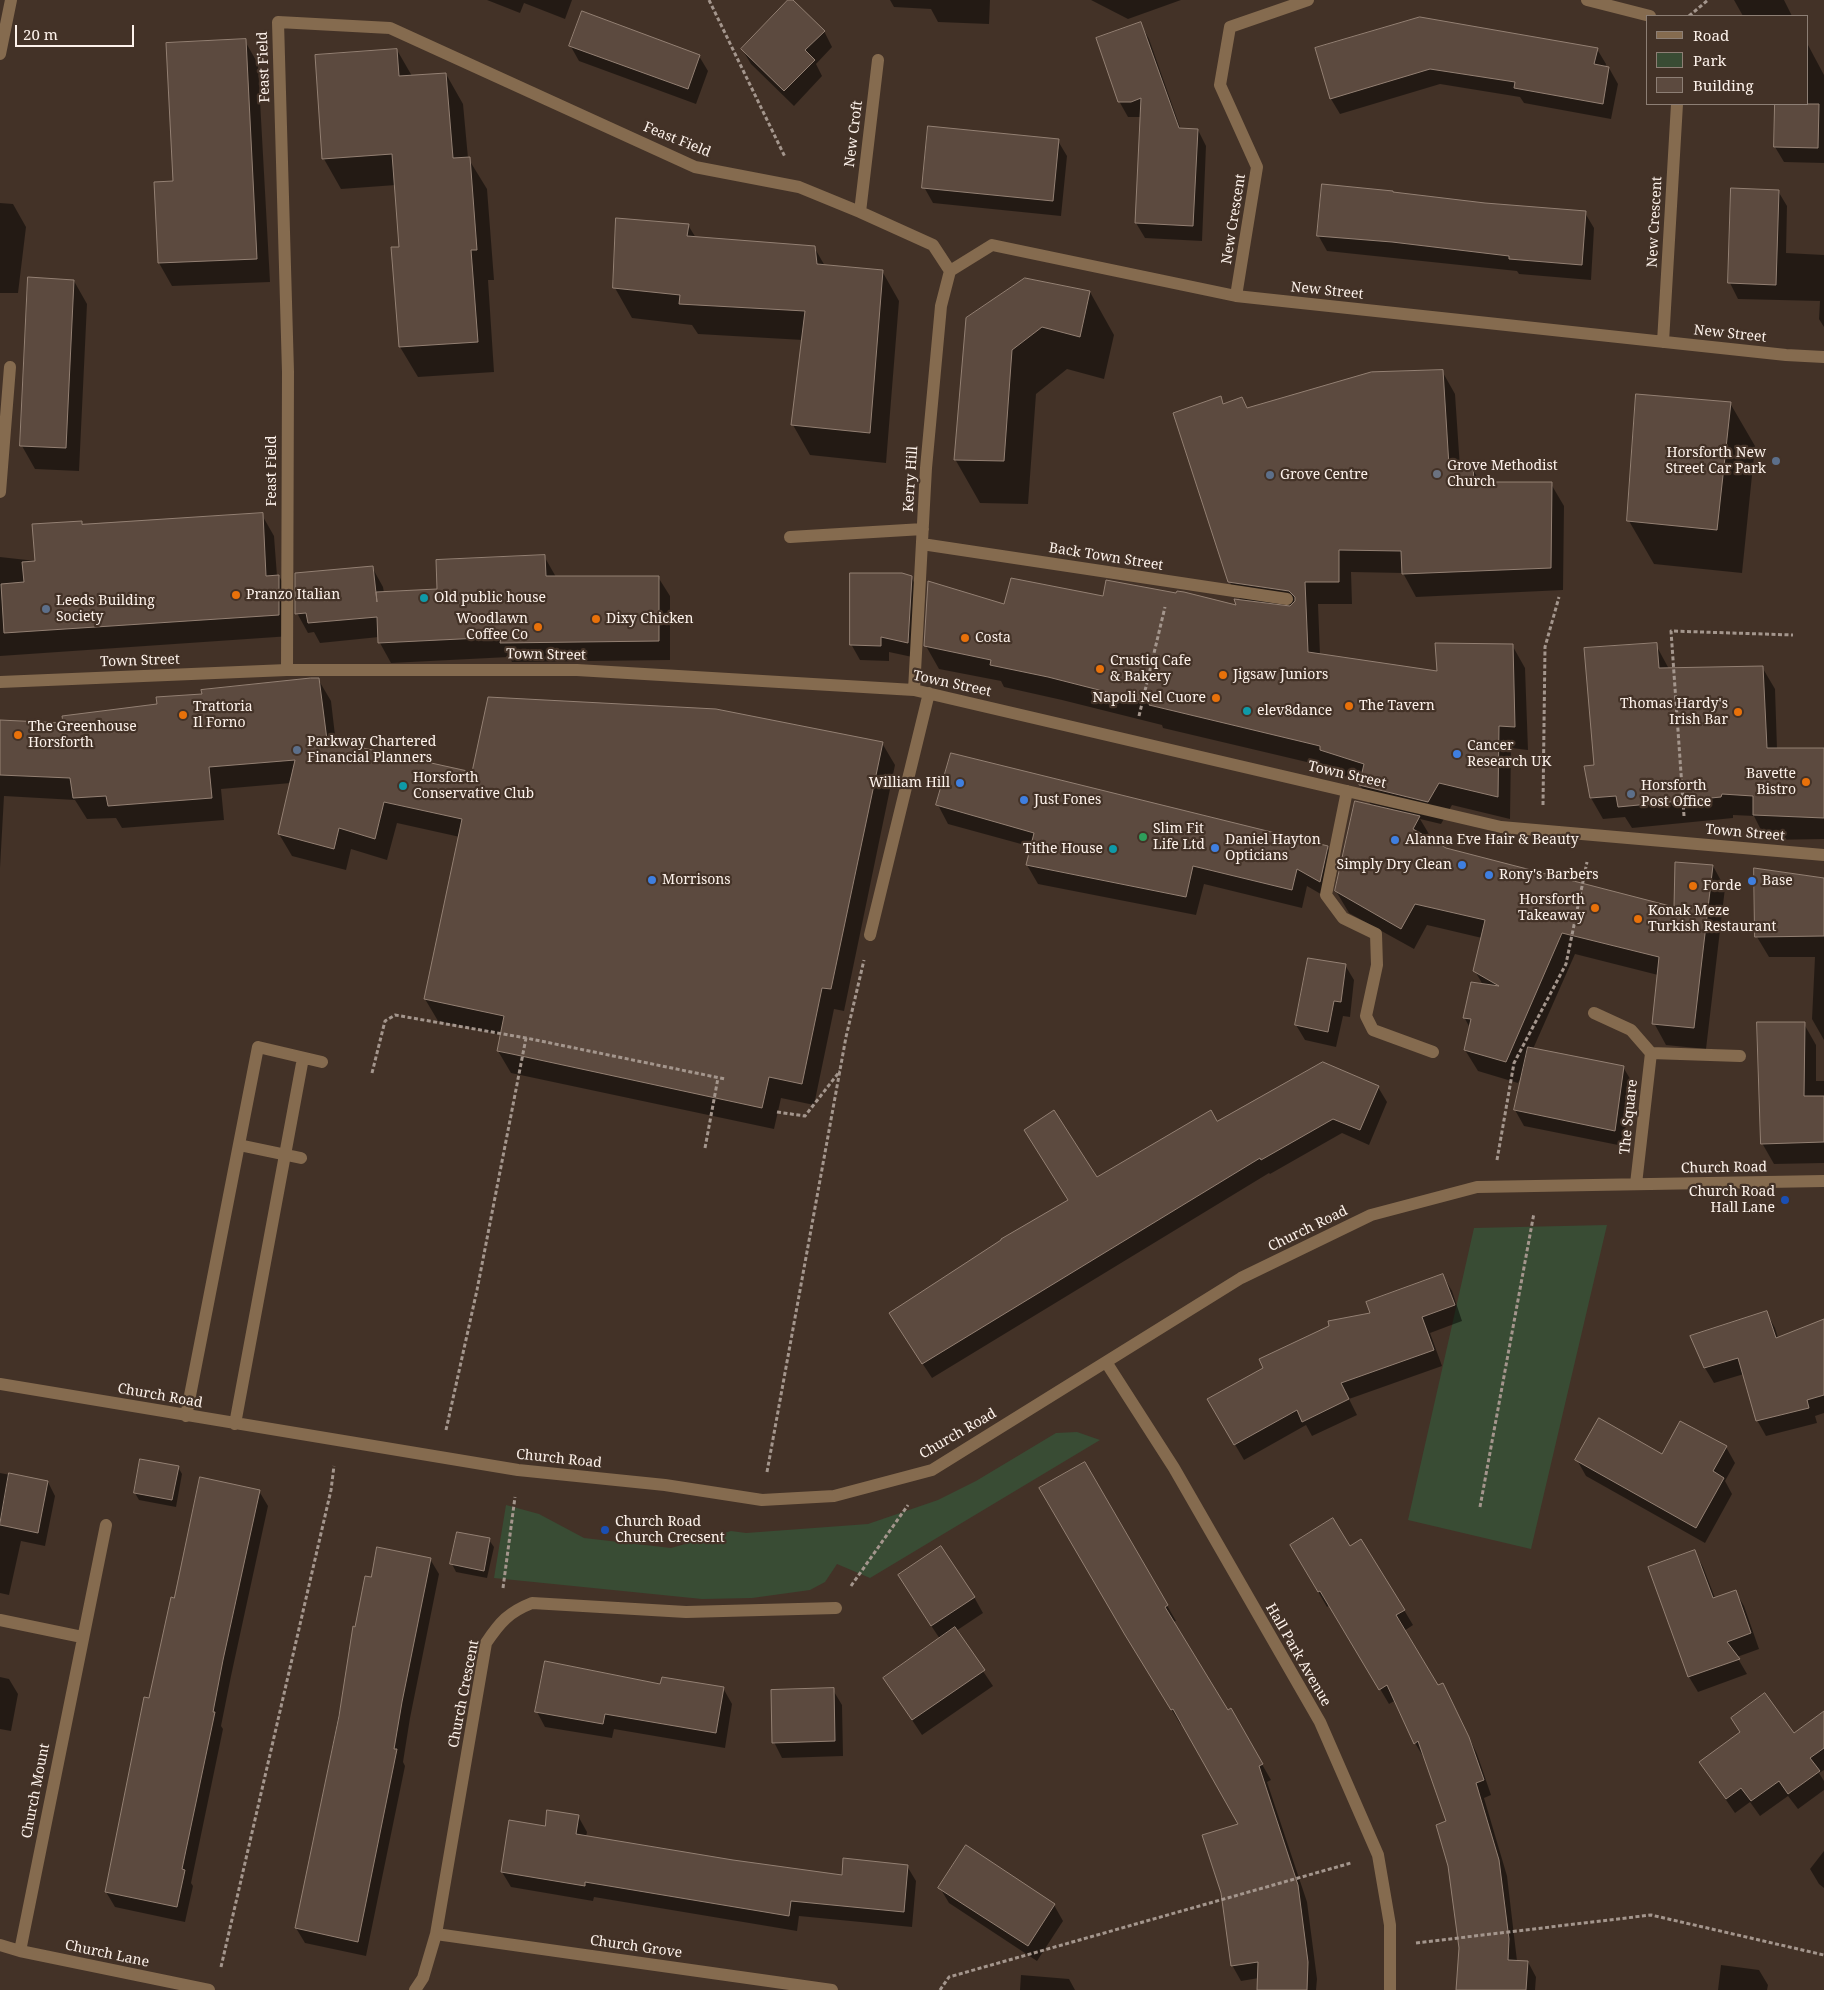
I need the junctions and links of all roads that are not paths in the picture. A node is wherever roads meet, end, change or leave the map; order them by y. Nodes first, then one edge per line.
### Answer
1 (11, 0) edge
2 (1308, 0) edge
3 (1587, 0) edge
4 (1646, 15) edge
5 (0, 54) edge
6 (878, 60) dead end
7 (1676, 105) edge
8 (860, 212) junction
9 (950, 271) junction
10 (1236, 296) junction
11 (1663, 342) junction
12 (1824, 357) edge
13 (10, 367) dead end
14 (0, 492) edge
15 (923, 529) junction
16 (790, 537) dead end
17 (922, 544) junction
18 (1287, 599) dead end
19 (287, 670) junction
20 (0, 682) edge
21 (914, 690) junction
22 (928, 693) junction
23 (1347, 791) junction
24 (1824, 855) edge
25 (870, 935) road end
26 (1594, 1013) dead end
27 (1433, 1052) dead end
28 (1651, 1053) junction
29 (1740, 1056) dead end
30 (303, 1058) junction
31 (322, 1062) dead end
32 (239, 1146) junction
33 (285, 1154) junction
34 (301, 1158) dead end
35 (1824, 1182) edge
36 (1636, 1184) junction
37 (1106, 1362) junction
38 (0, 1384) edge
39 (186, 1416) junction
40 (235, 1424) junction
41 (106, 1525) dead end
42 (836, 1608) road end
43 (0, 1620) edge
44 (82, 1637) junction
45 (436, 1934) junction
46 (0, 1945) edge
47 (20, 1951) junction
48 (209, 1990) edge
49 (415, 1990) edge
50 (832, 1990) edge
51 (1390, 1990) edge

1 - 5 street
2 - 10 street, New Crescent
3 - 4 street
6 - 8 street, New Croft
7 - 11 street, New Crescent
8 - 9 street
8 - 19 street, Feast Field
9 - 10 street, New Street
9 - 15 street, Kerry Hill
10 - 11 street, New Street
11 - 12 street, New Street
13 - 14 street
15 - 16 street
15 - 17 street, Kerry Hill
17 - 18 street, Back Town Street
17 - 21 street, Kerry Hill
19 - 20 street, Town Street
19 - 21 street, Town Street
21 - 22 street, Town Street
22 - 23 street, Town Street
22 - 25 street
23 - 24 street, Town Street
23 - 27 street
26 - 28 street
28 - 29 street
28 - 36 street, The Square
30 - 31 street
30 - 32 street
30 - 33 street
32 - 33 street
32 - 39 street
33 - 34 street
33 - 40 street
35 - 36 street, Church Road
36 - 37 street, Church Road
37 - 40 street, Church Road
37 - 51 street, Hall Park Avenue
38 - 39 street, Church Road
39 - 40 street, Church Road
41 - 44 street, Church Mount
42 - 45 street, Church Crescent
43 - 44 street
44 - 47 street, Church Mount
45 - 49 street, Church Crescent
45 - 50 street, Church Grove
46 - 47 street, Church Lane
47 - 48 street, Church Lane

